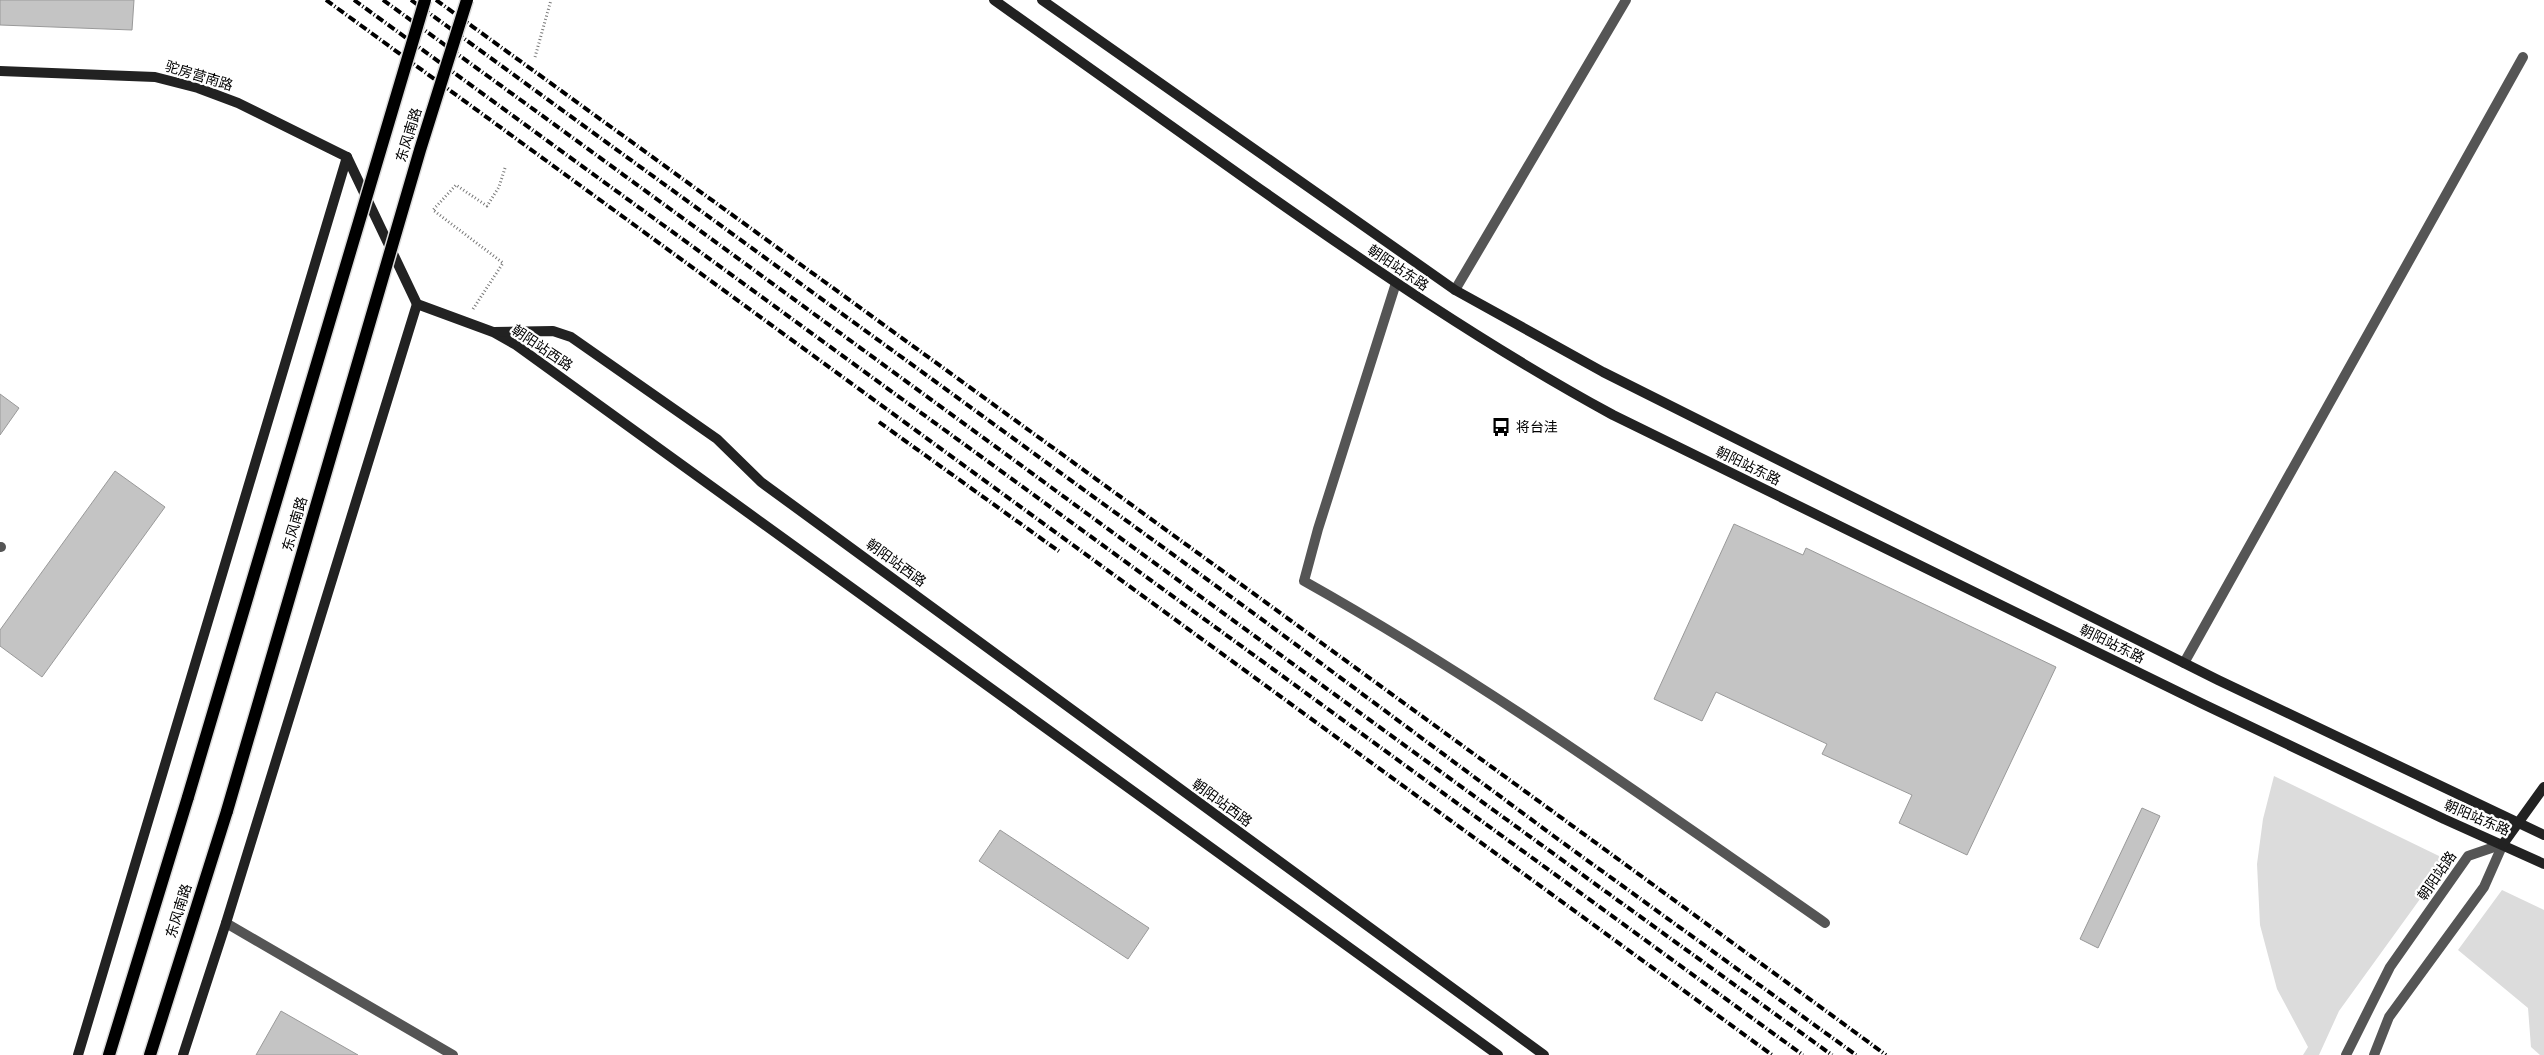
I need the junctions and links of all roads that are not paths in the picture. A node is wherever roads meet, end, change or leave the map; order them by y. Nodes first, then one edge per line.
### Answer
1 (425, 0) edge
2 (467, 0) edge
3 (994, 0) edge
4 (1042, 0) edge
5 (1626, 0) edge
6 (2523, 57) dead end
7 (0, 71) edge
8 (347, 157) junction
9 (1396, 283) junction
10 (1455, 290) junction
11 (417, 304) junction
12 (493, 332) junction
13 (2184, 663) junction
14 (2544, 787) edge
15 (2518, 822) junction
16 (2544, 835) edge
17 (2503, 844) junction
18 (2544, 864) edge
19 (226, 923) junction
20 (1825, 923) dead end
21 (78, 1055) edge
22 (110, 1055) edge
23 (150, 1055) edge
24 (183, 1055) edge
25 (453, 1055) edge
26 (1498, 1055) edge
27 (1544, 1055) edge
28 (2346, 1055) edge
29 (2374, 1055) edge

1 - 22 main road, 东风南路, bridge
2 - 23 main road, 东风南路, bridge
3 - 9 main road, 朝阳站东路
4 - 10 main road, 朝阳站东路
5 - 10 street
6 - 13 street
7 - 8 main road, 驼房营南路
8 - 11 main road
8 - 21 main road
9 - 17 main road, 朝阳站东路
9 - 20 street
10 - 13 main road, 朝阳站东路
11 - 12 main road
11 - 19 main road
12 - 26 main road, 朝阳站西路
12 - 27 main road, 朝阳站西路
13 - 15 main road, 朝阳站东路
14 - 15 main road
15 - 16 main road, 朝阳站东路
15 - 17 main road
17 - 18 main road, 朝阳站东路
17 - 28 street, 朝阳站路
17 - 29 street
19 - 24 main road
19 - 25 street

